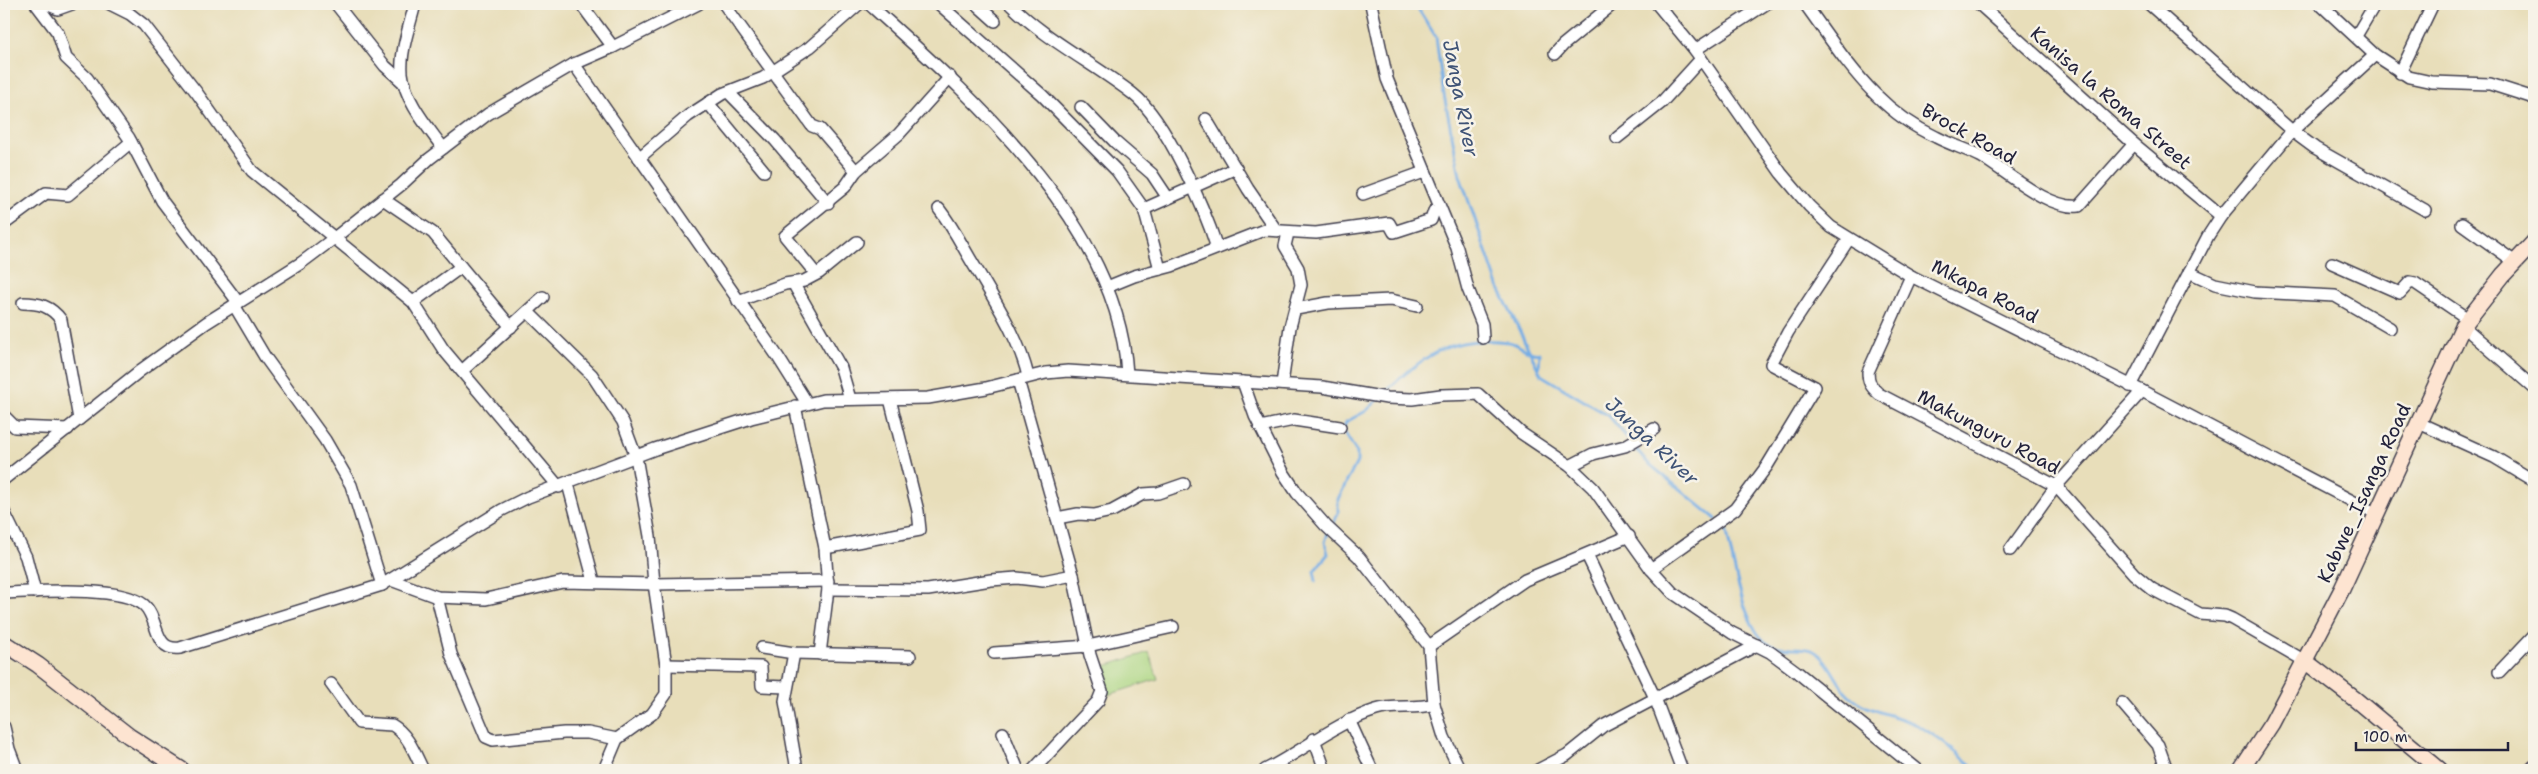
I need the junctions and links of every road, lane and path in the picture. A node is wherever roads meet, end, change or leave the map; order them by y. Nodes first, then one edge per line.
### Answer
1 (36, 4) edge
2 (46, 4) edge
3 (72, 4) edge
4 (336, 4) edge
5 (415, 4) edge
6 (580, 4) edge
7 (698, 4) edge
8 (724, 4) edge
9 (859, 4) edge
10 (869, 4) edge
11 (939, 4) edge
12 (976, 4) edge
13 (1010, 4) edge
14 (1371, 4) edge
15 (1613, 4) edge
16 (1656, 4) edge
17 (1766, 4) edge
18 (1805, 4) edge
19 (1979, 4) edge
20 (2149, 4) edge
21 (2320, 4) edge
22 (2374, 4) edge
23 (2433, 4) edge
24 (118, 5) edge
25 (995, 21) dead end
26 (2356, 36) junction
27 (613, 48) junction
28 (1555, 54) dead end
29 (1698, 55) junction
30 (2376, 55) junction
31 (574, 64) junction
32 (772, 72) junction
33 (2400, 73) junction
34 (950, 77) junction
35 (405, 84) junction
36 (728, 92) junction
37 (2534, 98) edge
38 (708, 103) junction
39 (1081, 107) dead end
40 (1206, 119) dead end
41 (2292, 131) junction
42 (1617, 138) dead end
43 (132, 142) junction
44 (2134, 144) junction
45 (443, 148) junction
46 (639, 158) junction
47 (1236, 168) junction
48 (764, 171) dead end
49 (856, 171) junction
50 (1424, 172) junction
51 (1193, 189) junction
52 (1363, 194) dead end
53 (1168, 198) junction
54 (383, 199) junction
55 (828, 202) junction
56 (939, 209) dead end
57 (1144, 209) junction
58 (1439, 209) junction
59 (2425, 210) dead end
60 (2221, 216) junction
61 (4, 224) edge
62 (2462, 224) dead end
63 (1276, 230) junction
64 (1288, 233) junction
65 (333, 238) junction
66 (1849, 239) junction
67 (857, 242) dead end
68 (2534, 242) edge
69 (1218, 248) junction
70 (2515, 262) junction
71 (2332, 263) dead end
72 (461, 267) junction
73 (1160, 269) junction
74 (2189, 272) junction
75 (816, 274) junction
76 (1911, 276) junction
77 (793, 283) junction
78 (1107, 287) junction
79 (543, 297) dead end
80 (738, 301) junction
81 (23, 302) dead end
82 (413, 302) junction
83 (236, 303) junction
84 (1417, 306) dead end
85 (1296, 309) junction
86 (528, 312) junction
87 (2466, 323) junction
88 (511, 327) junction
89 (2390, 328) dead end
90 (1483, 338) dead end
91 (462, 371) junction
92 (1127, 374) junction
93 (1023, 378) junction
94 (1243, 382) junction
95 (1282, 384) junction
96 (2130, 386) junction
97 (2534, 388) edge
98 (2142, 391) junction
99 (850, 399) junction
100 (890, 400) junction
101 (807, 403) junction
102 (796, 406) junction
103 (4, 416) edge
104 (79, 420) junction
105 (2419, 424) junction
106 (1260, 427) junction
107 (1340, 427) dead end
108 (68, 429) junction
109 (1654, 429) dead end
110 (636, 457) junction
111 (1570, 466) junction
112 (4, 479) edge
113 (2534, 481) edge
114 (1184, 484) dead end
115 (563, 485) junction
116 (2056, 486) junction
117 (4, 512) edge
118 (2377, 514) junction
119 (1058, 518) junction
120 (1629, 536) junction
121 (825, 548) junction
122 (2010, 550) dead end
123 (1587, 555) junction
124 (1651, 569) junction
125 (1073, 575) junction
126 (594, 581) junction
127 (387, 582) junction
128 (654, 584) junction
129 (828, 585) junction
130 (35, 592) junction
131 (4, 593) edge
132 (437, 597) junction
133 (1173, 627) dead end
134 (2534, 635) edge
135 (4, 643) edge
136 (1757, 645) junction
137 (1088, 646) junction
138 (1429, 646) junction
139 (762, 648) dead end
140 (794, 653) junction
141 (820, 654) junction
142 (994, 654) dead end
143 (910, 656) dead end
144 (2305, 661) junction
145 (666, 665) junction
146 (2499, 672) dead end
147 (331, 684) dead end
148 (786, 688) junction
149 (1655, 698) junction
150 (2122, 703) dead end
151 (1434, 704) junction
152 (1349, 720) junction
153 (4, 727) edge
154 (1002, 733) dead end
155 (617, 739) junction
156 (1314, 739) junction
157 (6, 743) edge
158 (2534, 766) edge
159 (17, 770) edge
160 (182, 770) edge
161 (423, 770) edge
162 (604, 770) edge
163 (797, 770) edge
164 (1018, 770) edge
165 (1033, 770) edge
166 (1265, 770) edge
167 (1325, 770) edge
168 (1372, 770) edge
169 (1460, 770) edge
170 (1538, 770) edge
171 (1682, 770) edge
172 (1918, 770) edge
173 (2168, 770) edge
174 (2241, 770) edge
175 (2440, 770) edge
176 (2530, 770) edge

1 - 43 street
2 - 3 street
4 - 35 street
5 - 35 street
6 - 27 street
7 - 27 street
8 - 32 street
9 - 32 street
10 - 34 street
11 - 57 street
12 - 25 street
13 - 51 street
14 - 50 street
15 - 28 street
16 - 29 street, Mkapa Road
17 - 29 street
18 - 44 street, Brock Road
19 - 44 street, Kanisa la Roma Street
20 - 41 street
21 - 26 street
22 - 26 street
23 - 33 street
24 - 65 street
26 - 30 street
27 - 31 street
29 - 42 street
29 - 66 street, Mkapa Road
30 - 33 street
30 - 41 street
31 - 45 street
31 - 46 street
32 - 36 street
32 - 49 street
33 - 37 street
34 - 49 street
34 - 78 street
35 - 45 street
36 - 38 street
36 - 55 street
38 - 46 street
38 - 48 street
39 - 53 street
40 - 47 street
41 - 59 street
41 - 60 street
43 - 61 street
43 - 83 street
44 - 60 street, Kanisa la Roma Street
45 - 54 street
46 - 80 street
47 - 51 street
47 - 63 street
49 - 55 street
50 - 52 street
50 - 58 street
51 - 53 street
51 - 69 street
53 - 57 street
54 - 65 street
54 - 72 street
55 - 75 street
56 - 93 street
57 - 73 street
58 - 64 street
58 - 90 street
60 - 74 street
62 - 70 street
63 - 64 street
63 - 69 street
64 - 85 street
65 - 82 street
65 - 83 street
66 - 76 street, Mkapa Road
66 - 124 street
67 - 75 street
68 - 70 street, Kabwe_Isanga Road
69 - 73 street
70 - 87 street, Kabwe_Isanga Road
71 - 87 street
72 - 82 street
72 - 88 street
73 - 78 street
74 - 89 street
74 - 96 street
75 - 77 street
76 - 96 street, Mkapa Road
76 - 116 street, Makunguru Road
77 - 80 street
77 - 99 street
78 - 92 street
79 - 86 street
80 - 101 street
81 - 104 street
82 - 91 street
83 - 104 street
83 - 127 street
84 - 85 street
85 - 95 street
86 - 88 street
86 - 110 street
87 - 97 street
87 - 105 street, Kabwe_Isanga Road
88 - 91 street
91 - 115 street
92 - 93 street
92 - 94 street
93 - 100 street
93 - 119 street
94 - 95 street
94 - 106 street
95 - 111 street
96 - 98 street, Mkapa Road
98 - 116 street
98 - 118 street, Mkapa Road
99 - 100 street
99 - 101 street
100 - 121 street
101 - 102 street
102 - 110 street
102 - 121 street
103 - 108 street
104 - 108 street
105 - 113 street
105 - 118 street, Kabwe_Isanga Road
106 - 107 street
106 - 138 street
108 - 112 street
109 - 111 street
110 - 115 street
110 - 128 street
111 - 120 street
114 - 119 street
115 - 126 street
115 - 127 street
116 - 122 street
116 - 144 street, Makunguru Road
117 - 130 street
118 - 144 street, Kabwe_Isanga Road
119 - 125 street
120 - 123 street
120 - 124 street
121 - 129 street
123 - 138 street
123 - 149 street
124 - 136 street
125 - 129 street
125 - 137 street
126 - 128 street
126 - 132 street
127 - 130 street
127 - 132 street
128 - 129 street
128 - 145 street
129 - 141 street
130 - 131 street
132 - 155 street
133 - 137 street
134 - 146 street
135 - 160 street
136 - 149 street
136 - 172 street
137 - 142 street
137 - 165 street
138 - 151 street
139 - 140 street
140 - 141 street
140 - 148 street
141 - 143 street
144 - 174 street, Kabwe_Isanga Road
144 - 175 street
145 - 148 street
145 - 155 street
147 - 161 street
148 - 163 street
149 - 170 street
149 - 171 street
150 - 173 street
151 - 152 street
151 - 169 street
152 - 156 street
152 - 168 street
153 - 157 street
154 - 164 street
155 - 162 street
156 - 166 street
156 - 167 street
157 - 159 street
158 - 176 street

